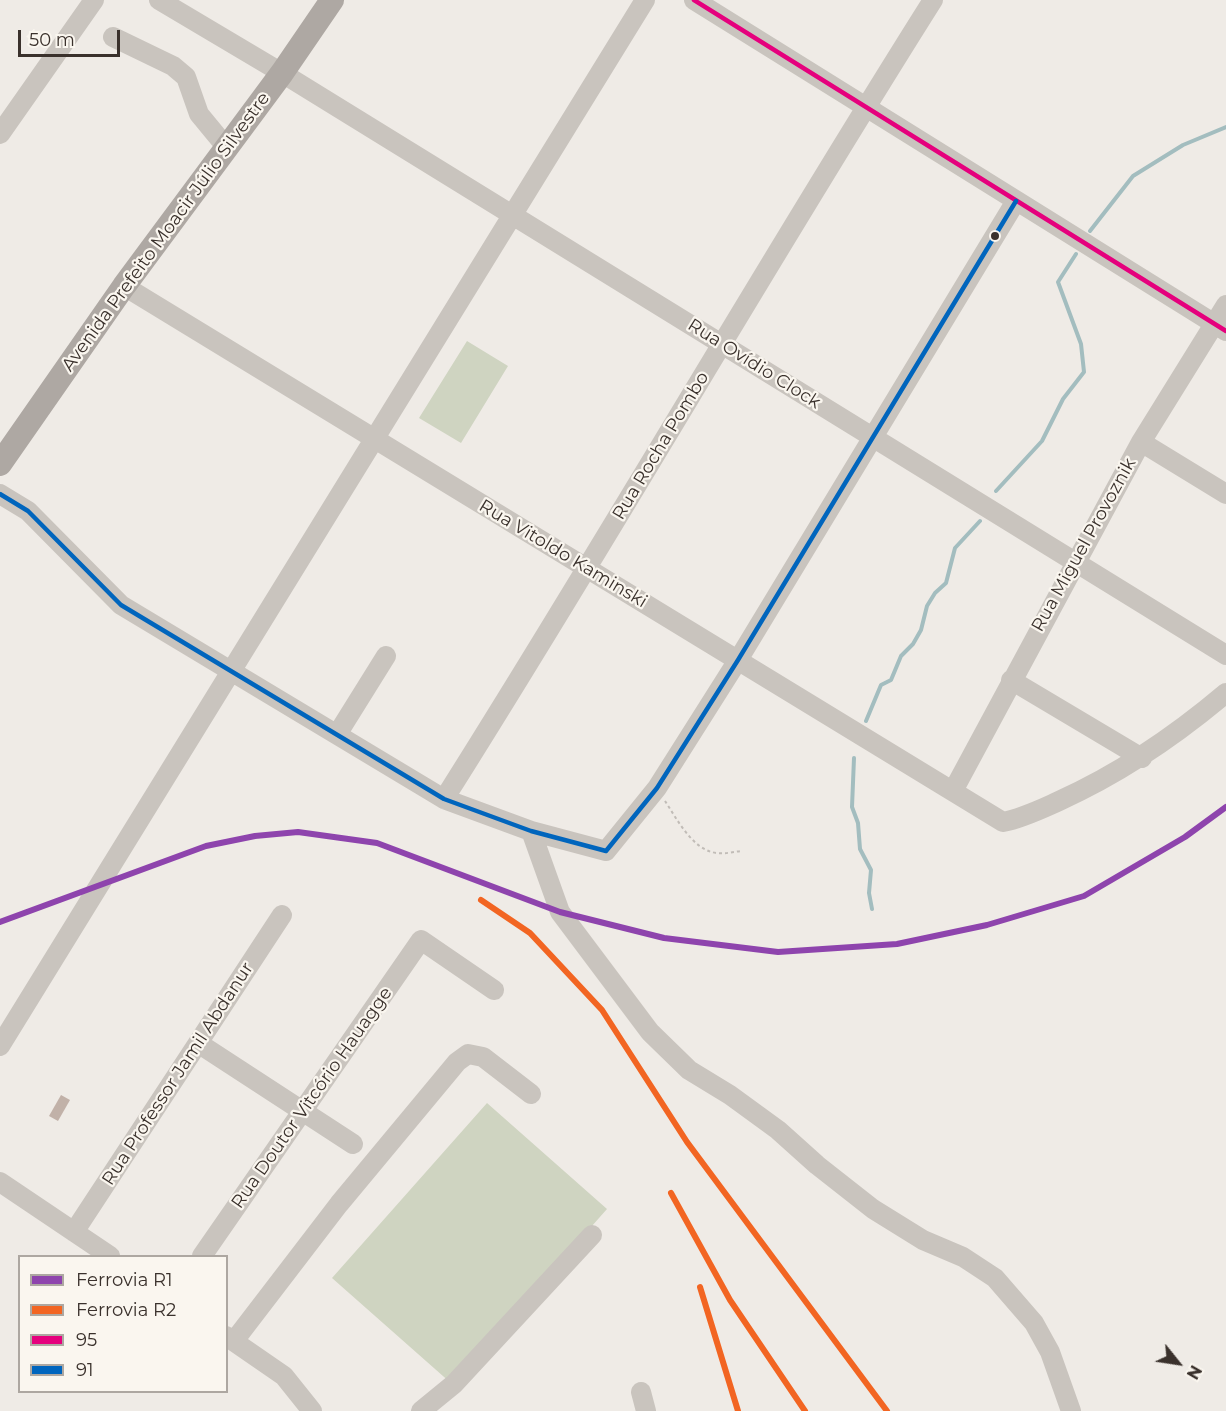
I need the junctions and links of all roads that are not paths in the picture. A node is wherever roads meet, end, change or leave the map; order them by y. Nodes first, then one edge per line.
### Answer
1 (94, 0) edge
2 (159, 0) edge
3 (332, 0) edge
4 (645, 0) edge
5 (694, 0) edge
6 (933, 0) edge
7 (113, 37) dead end
8 (282, 73) junction
9 (866, 107) junction
10 (0, 134) edge
11 (227, 148) junction
12 (1016, 201) junction
13 (512, 215) junction
14 (123, 286) junction
15 (1226, 305) edge
16 (1220, 327) edge
17 (722, 344) junction
18 (872, 437) junction
19 (375, 439) junction
20 (1141, 441) junction
21 (0, 464) edge
22 (0, 494) edge
23 (1226, 494) edge
24 (1075, 562) junction
25 (588, 569) junction
26 (1226, 656) edge
27 (387, 657) dead end
28 (738, 660) junction
29 (231, 670) junction
30 (1011, 680) junction
31 (1226, 693) edge
32 (338, 733) junction
33 (1142, 758) junction
34 (953, 791) junction
35 (444, 799) junction
36 (531, 831) junction
37 (282, 915) dead end
38 (494, 990) dead end
39 (198, 1043) junction
40 (0, 1046) edge
41 (531, 1094) dead end
42 (303, 1112) junction
43 (353, 1144) dead end
44 (0, 1182) edge
45 (74, 1232) junction
46 (592, 1236) dead end
47 (107, 1255) edge
48 (203, 1255) edge
49 (230, 1339) edge
50 (312, 1411) edge
51 (421, 1411) edge
52 (1071, 1411) edge

1 - 10 street
2 - 8 street, Rua Ovídio Clock
3 - 8 main road, Avenida Prefeito Moacir Júlio Silvestre
4 - 13 street
5 - 9 street
6 - 9 street, Rua Rocha Pombo
7 - 11 street
8 - 11 main road, Avenida Prefeito Moacir Júlio Silvestre
8 - 13 street, Rua Ovídio Clock
9 - 12 street
9 - 17 street, Rua Rocha Pombo
11 - 14 main road, Avenida Prefeito Moacir Júlio Silvestre
12 - 16 street
12 - 18 street
13 - 17 street, Rua Ovídio Clock
13 - 19 street
14 - 19 street, Rua Vitoldo Kaminski
14 - 21 main road, Avenida Prefeito Moacir Júlio Silvestre
15 - 16 street, Rua Miguel Provoznik
16 - 20 street, Rua Miguel Provoznik
17 - 18 street, Rua Ovídio Clock
17 - 25 street, Rua Rocha Pombo
18 - 24 street, Rua Ovídio Clock
18 - 28 street
19 - 25 street, Rua Vitoldo Kaminski
19 - 29 street
20 - 23 street
20 - 24 street, Rua Miguel Provoznik
22 - 29 street
24 - 26 street, Rua Ovídio Clock
24 - 30 street, Rua Miguel Provoznik
25 - 28 street, Rua Vitoldo Kaminski
25 - 35 street, Rua Rocha Pombo
27 - 32 street
28 - 34 street, Rua Vitoldo Kaminski
28 - 36 street
29 - 32 street
29 - 40 street
30 - 33 street
30 - 34 street, Rua Miguel Provoznik
31 - 33 street
32 - 35 street
33 - 34 street, Rua Vitoldo Kaminski
35 - 36 street
36 - 52 street
37 - 39 street, Rua Professor Jamil Abdanur
38 - 42 street, Rua Doutor Vitcório Hauagge
39 - 42 street
39 - 45 street, Rua Professor Jamil Abdanur
41 - 49 street
42 - 43 street
42 - 48 street, Rua Doutor Vitcório Hauagge
44 - 45 street
45 - 47 street
46 - 51 street
49 - 50 street

